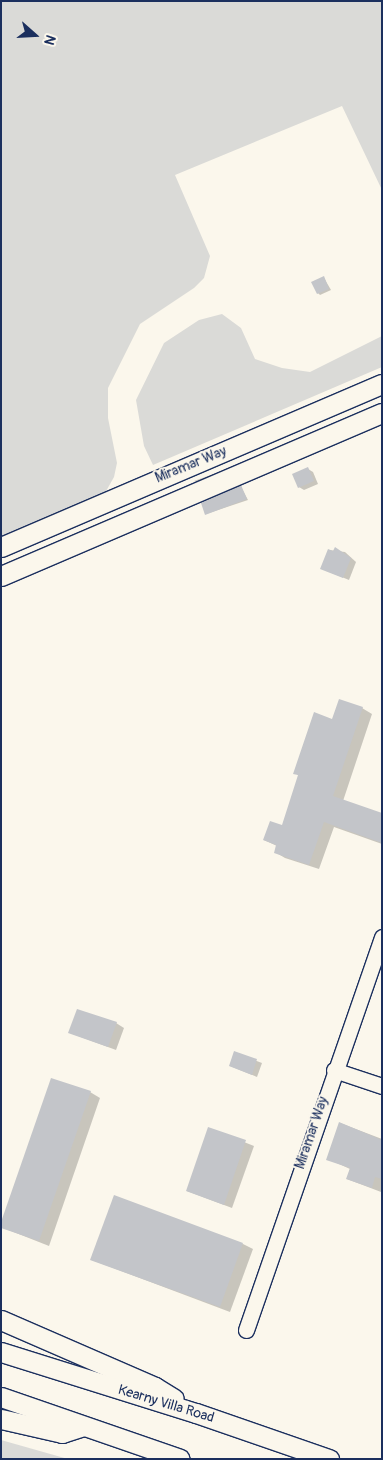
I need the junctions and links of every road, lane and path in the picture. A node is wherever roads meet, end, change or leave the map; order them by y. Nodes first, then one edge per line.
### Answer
1 (382, 384) edge
2 (382, 413) edge
3 (1, 547) edge
4 (1, 576) edge
5 (382, 937) edge
6 (334, 1070) junction
7 (382, 1086) edge
8 (1, 1320) edge
9 (246, 1330) dead end
10 (1, 1352) edge
11 (1, 1398) edge
12 (196, 1413) junction
13 (1, 1419) edge
14 (83, 1426) junction
15 (180, 1459) edge
16 (329, 1459) edge

1 - 3 main road, Miramar Way
2 - 4 main road, Miramar Way
5 - 6 street, Miramar Way
6 - 7 street
6 - 9 street, Miramar Way
8 - 12 main road
10 - 12 main road, Kearny Villa Road
11 - 14 main road
12 - 16 main road, Kearny Villa Road
13 - 14 main road
14 - 15 main road

